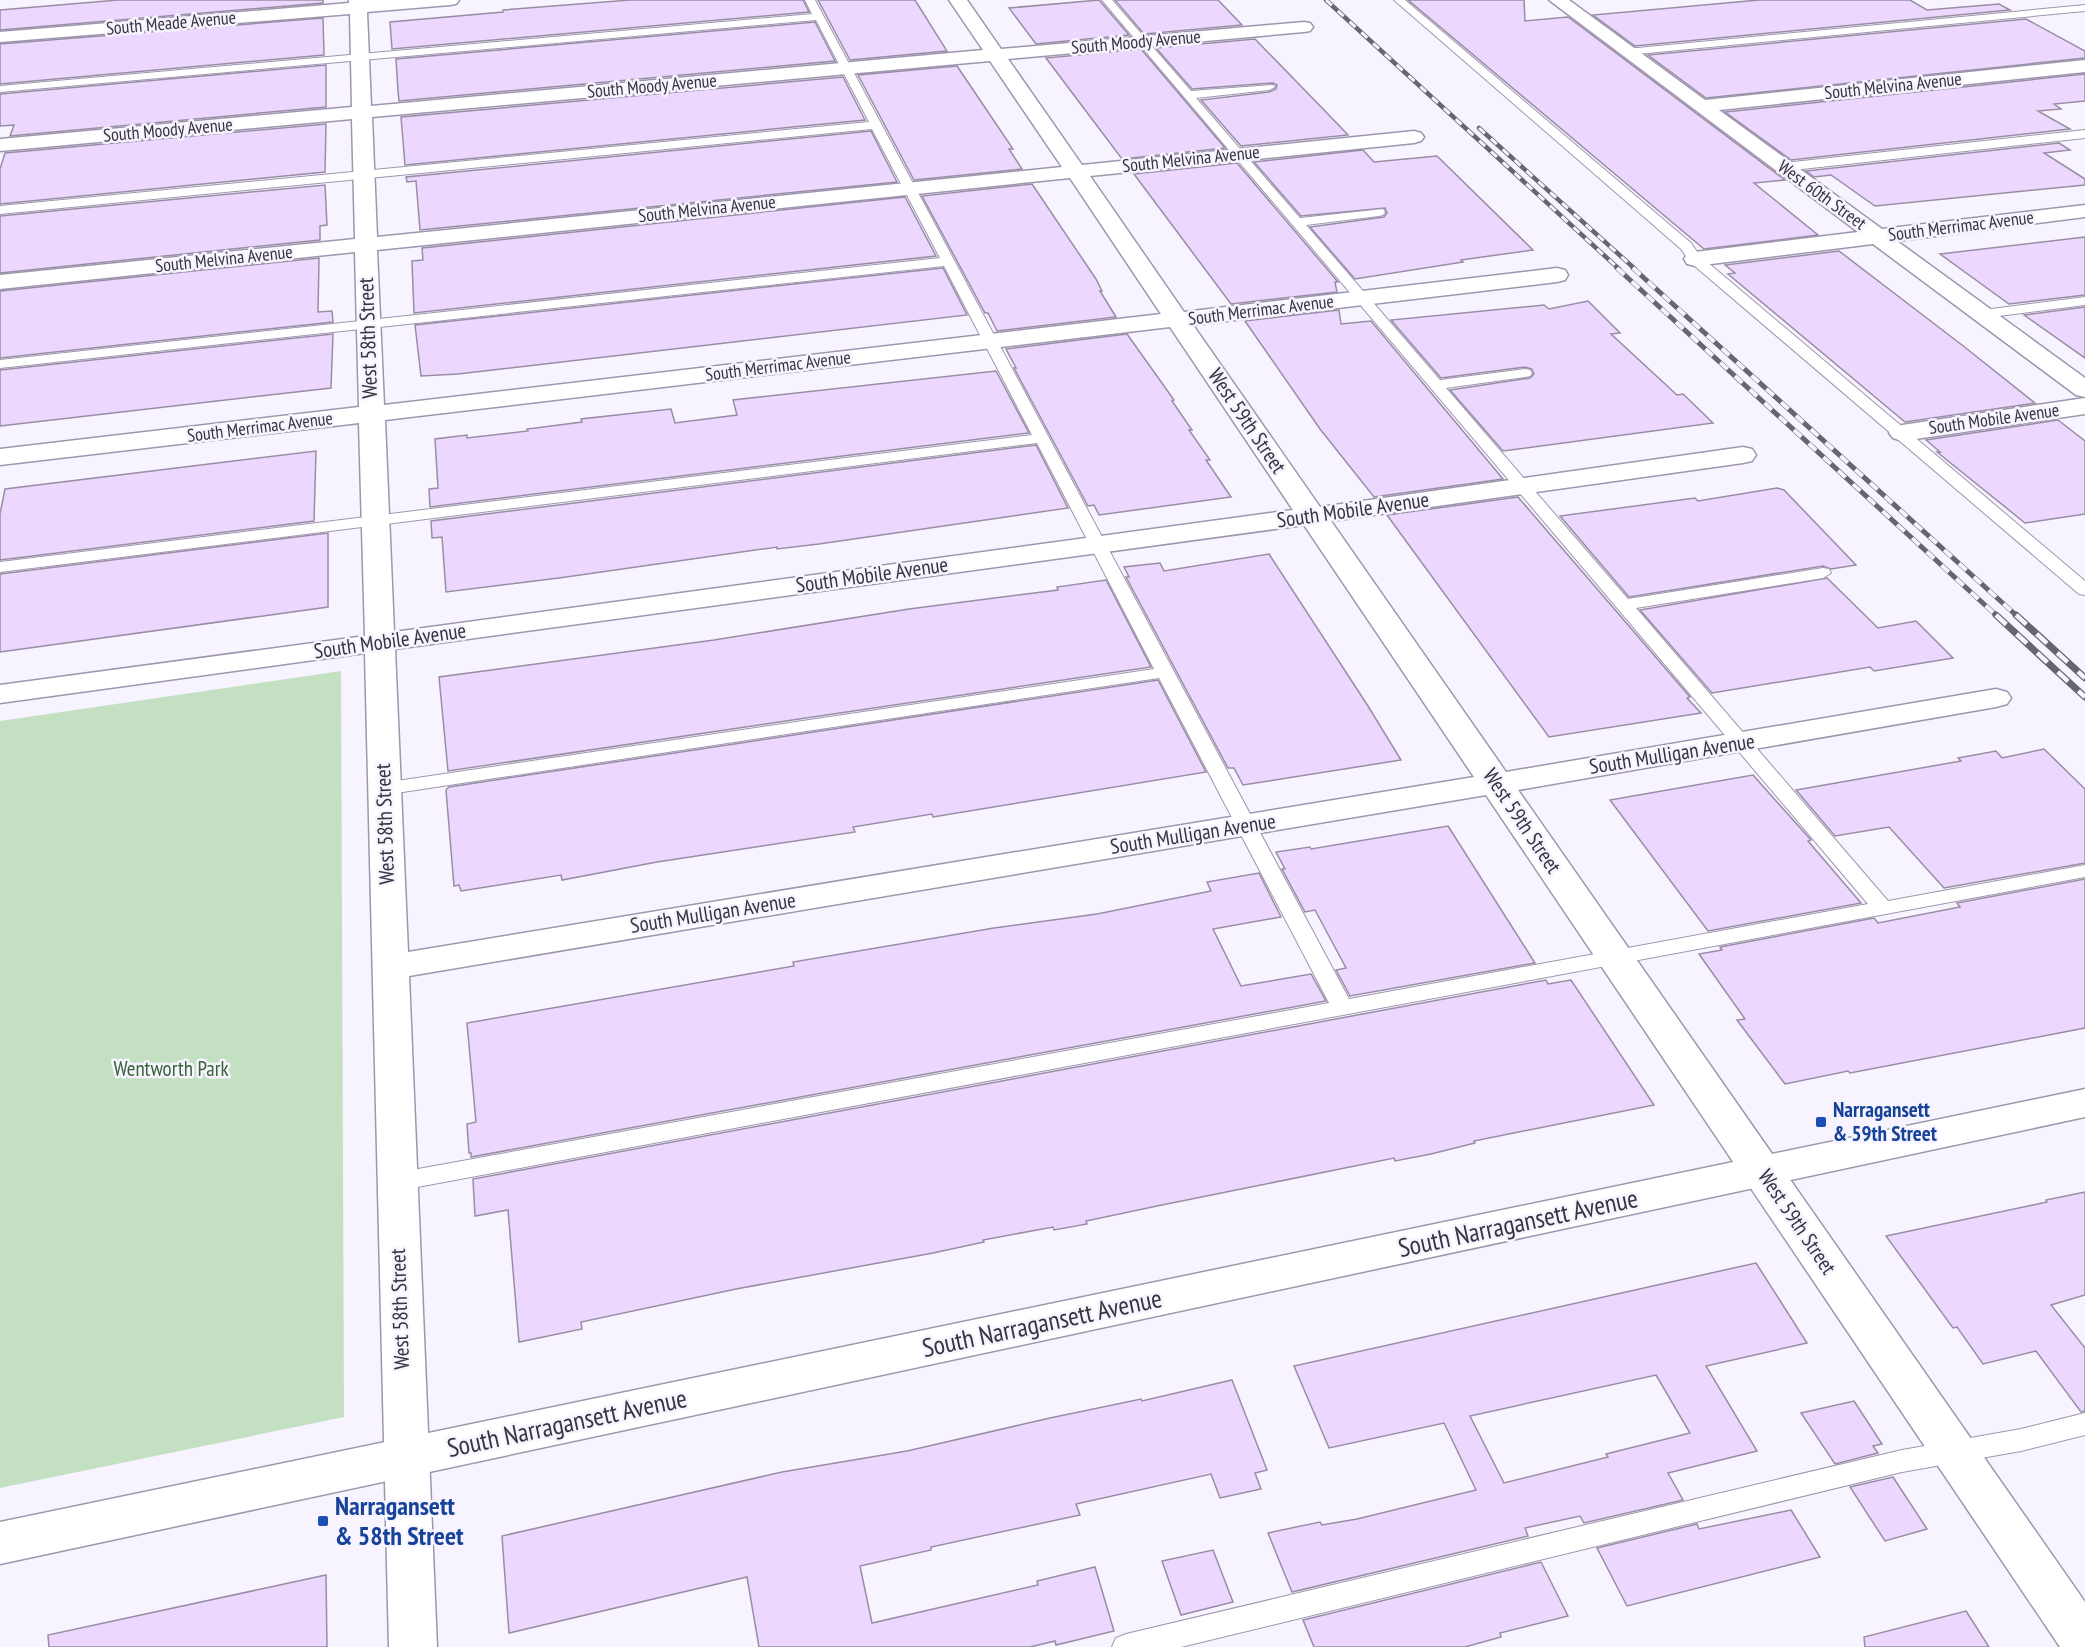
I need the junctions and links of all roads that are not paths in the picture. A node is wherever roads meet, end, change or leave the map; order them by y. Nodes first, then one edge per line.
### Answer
1 (450, 0) edge
2 (810, 0) edge
3 (958, 0) edge
4 (1107, 0) edge
5 (1399, 0) edge
6 (1560, 1) edge
7 (1585, 1) edge
8 (358, 4) edge
9 (2085, 8) edge
10 (819, 17) junction
11 (1304, 27) dead end
12 (0, 37) edge
13 (1142, 41) junction
14 (1628, 52) junction
15 (995, 54) junction
16 (360, 58) junction
17 (2085, 66) edge
18 (846, 68) junction
19 (1269, 87) dead end
20 (0, 89) edge
21 (1188, 95) junction
22 (1701, 106) junction
23 (361, 112) junction
24 (877, 125) junction
25 (2085, 134) edge
26 (1414, 136) dead end
27 (0, 145) edge
28 (1239, 154) junction
29 (1784, 167) junction
30 (1075, 171) junction
31 (363, 174) junction
32 (910, 188) junction
33 (0, 210) edge
34 (2085, 211) edge
35 (1378, 212) dead end
36 (1295, 222) junction
37 (1877, 236) junction
38 (366, 244) junction
39 (1695, 259) junction
40 (949, 261) junction
41 (1557, 275) dead end
42 (0, 282) edge
43 (1361, 298) junction
44 (2085, 301) edge
45 (1983, 314) junction
46 (1177, 319) junction
47 (368, 323) junction
48 (991, 341) junction
49 (0, 364) edge
50 (1525, 374) dead end
51 (1435, 385) junction
52 (2085, 390) edge
53 (2085, 406) edge
54 (371, 414) junction
55 (1902, 433) junction
56 (1043, 438) junction
57 (1743, 455) dead end
58 (0, 457) edge
59 (1522, 486) junction
60 (1312, 516) junction
61 (376, 519) junction
62 (1100, 544) junction
63 (0, 567) edge
64 (1823, 573) dead end
65 (2085, 590) edge
66 (1624, 605) junction
67 (379, 642) junction
68 (1167, 672) junction
69 (0, 693) edge
70 (1996, 698) dead end
71 (1742, 743) junction
72 (1496, 783) junction
73 (383, 789) junction
74 (1245, 825) junction
75 (2085, 871) edge
76 (1883, 908) junction
77 (1616, 958) junction
78 (389, 967) junction
79 (1342, 1007) junction
80 (2085, 1103) edge
81 (1763, 1171) junction
82 (396, 1182) junction
83 (2085, 1424) edge
84 (1954, 1451) junction
85 (405, 1458) junction
86 (0, 1543) edge
87 (2085, 1643) edge
88 (413, 1647) edge
89 (1126, 1647) edge

1 - 8 street, South Meade Avenue
2 - 10 lane
3 - 15 street, West 59th Street
4 - 13 lane
5 - 39 lane
6 - 7 street
6 - 14 street, West 60th Street
8 - 12 street, South Meade Avenue
8 - 16 street, West 58th Street
9 - 14 lane
10 - 16 lane
10 - 18 lane
11 - 13 street, South Moody Avenue
13 - 15 street, South Moody Avenue
13 - 21 lane
14 - 22 street, West 60th Street
15 - 18 street, South Moody Avenue
15 - 30 street, West 59th Street
16 - 20 lane
16 - 23 street, West 58th Street
17 - 22 street, South Melvina Avenue
18 - 23 street, South Moody Avenue
18 - 24 lane
19 - 21 lane
21 - 28 lane
22 - 29 street, West 60th Street
23 - 27 street, South Moody Avenue
23 - 31 street, West 58th Street
24 - 31 lane
24 - 32 lane
25 - 29 lane
26 - 28 street, South Melvina Avenue
28 - 30 street, South Melvina Avenue
28 - 36 lane
29 - 37 street, West 60th Street
30 - 32 street, South Melvina Avenue
30 - 46 street, West 59th Street
31 - 33 lane
31 - 38 street, West 58th Street
32 - 38 street, South Melvina Avenue
32 - 40 lane
34 - 37 street, South Merrimac Avenue
35 - 36 lane
36 - 43 lane
37 - 39 street, South Merrimac Avenue
37 - 45 street, West 60th Street
38 - 42 street, South Melvina Avenue
38 - 47 street, West 58th Street
39 - 55 lane
40 - 47 lane
40 - 48 lane
41 - 43 street, South Merrimac Avenue
43 - 46 street, South Merrimac Avenue
43 - 51 lane
44 - 45 lane
45 - 52 street, West 60th Street
46 - 48 street, South Merrimac Avenue
46 - 60 street, West 59th Street
47 - 49 lane
47 - 54 street, West 58th Street
48 - 54 street, South Merrimac Avenue
48 - 56 lane
50 - 51 lane
51 - 59 lane
53 - 55 street, South Mobile Avenue
54 - 58 street, South Merrimac Avenue
54 - 61 street, West 58th Street
55 - 65 lane
56 - 61 lane
56 - 62 lane
57 - 59 street, South Mobile Avenue
59 - 60 street, South Mobile Avenue
59 - 66 lane
60 - 62 street, South Mobile Avenue
60 - 72 street, West 59th Street
61 - 63 lane
61 - 67 street, West 58th Street
62 - 67 street, South Mobile Avenue
62 - 68 lane
64 - 66 lane
66 - 71 lane
67 - 69 street, South Mobile Avenue
67 - 73 street, West 58th Street
68 - 73 lane
68 - 74 lane
70 - 71 street, South Mulligan Avenue
71 - 72 street, South Mulligan Avenue
71 - 76 lane
72 - 74 street, South Mulligan Avenue
72 - 77 street, West 59th Street
73 - 78 street, West 58th Street
74 - 78 street, South Mulligan Avenue
74 - 79 lane
75 - 76 lane
76 - 77 lane
77 - 79 lane
77 - 81 street, West 59th Street
78 - 82 street, West 58th Street
79 - 82 lane
80 - 81 street, South Narragansett Avenue
81 - 84 street, West 59th Street
81 - 85 street, South Narragansett Avenue
82 - 85 street, West 58th Street
83 - 84 lane
84 - 87 street, West 59th Street
84 - 89 lane
85 - 86 street, South Narragansett Avenue
85 - 88 street, West 58th Street

